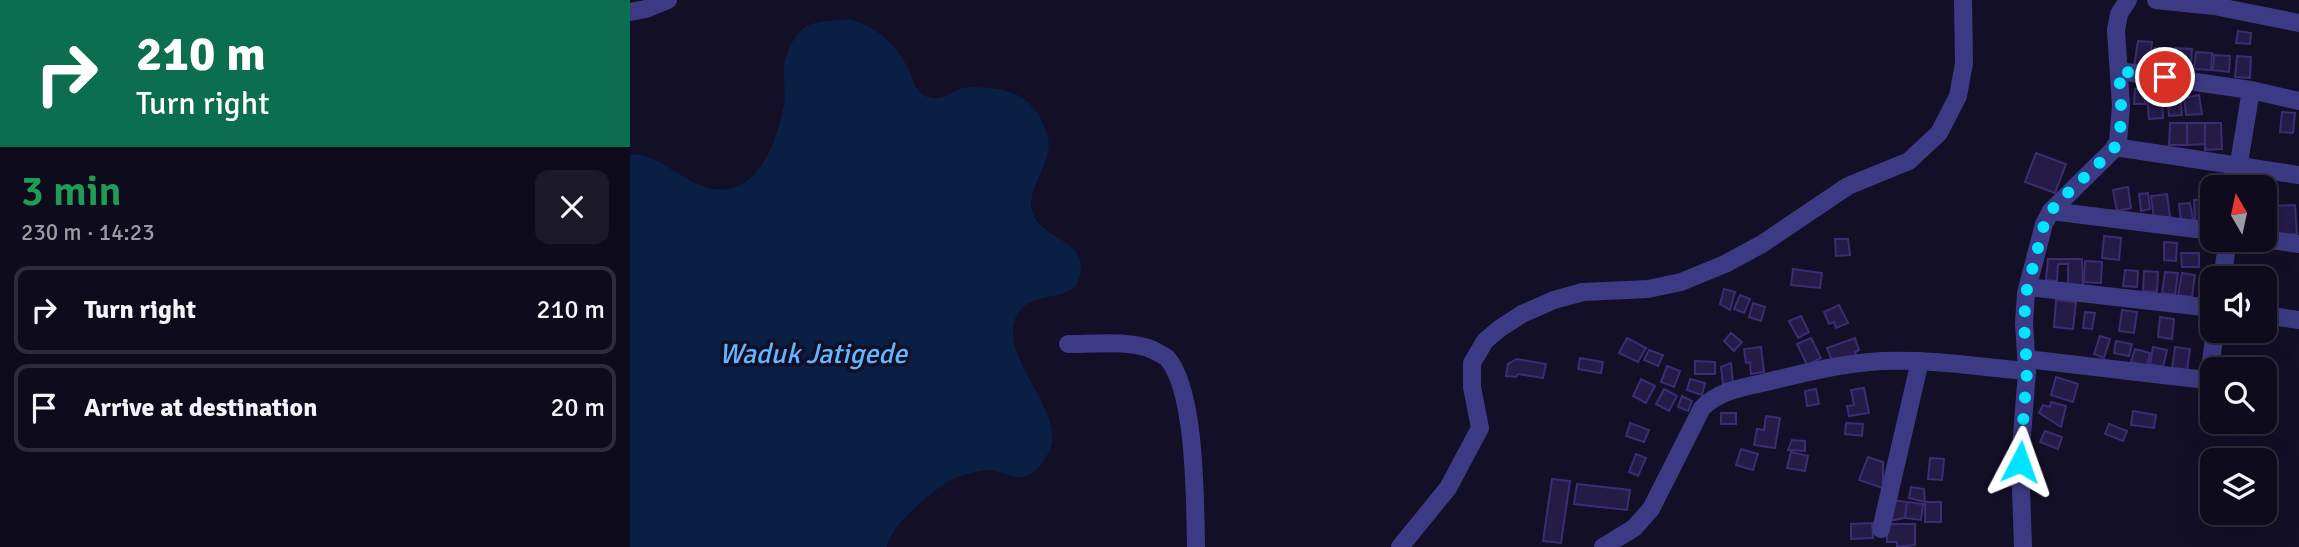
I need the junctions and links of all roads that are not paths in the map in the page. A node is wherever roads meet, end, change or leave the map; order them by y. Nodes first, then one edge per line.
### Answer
1 (668, 0) edge
2 (1963, 0) edge
3 (2128, 0) edge
4 (2156, 0) edge
5 (630, 12) edge
6 (2299, 23) edge
7 (2119, 71) junction
8 (2250, 90) junction
9 (2299, 101) edge
10 (2115, 147) junction
11 (2238, 166) junction
12 (2237, 175) edge
13 (2299, 175) edge
14 (2051, 211) junction
15 (2200, 230) edge
16 (2277, 241) edge
17 (2299, 244) edge
18 (2028, 287) junction
19 (2200, 306) edge
20 (2277, 317) edge
21 (2299, 320) edge
22 (2213, 343) edge
23 (1068, 344) dead end
24 (1920, 361) junction
25 (2027, 365) junction
26 (1881, 529) dead end
27 (1196, 547) edge
28 (1400, 547) edge
29 (1604, 547) edge
30 (2023, 547) edge

1 - 5 street
2 - 28 street
3 - 7 street
4 - 6 street
7 - 8 street
7 - 10 street
8 - 9 street
8 - 11 street
10 - 11 street
10 - 14 street
11 - 12 street
11 - 13 street
14 - 15 street
14 - 18 street
16 - 17 street
18 - 19 street
18 - 25 street
20 - 21 street
22 - 25 street
23 - 27 street
24 - 25 street
24 - 26 street
24 - 29 street
25 - 30 street

